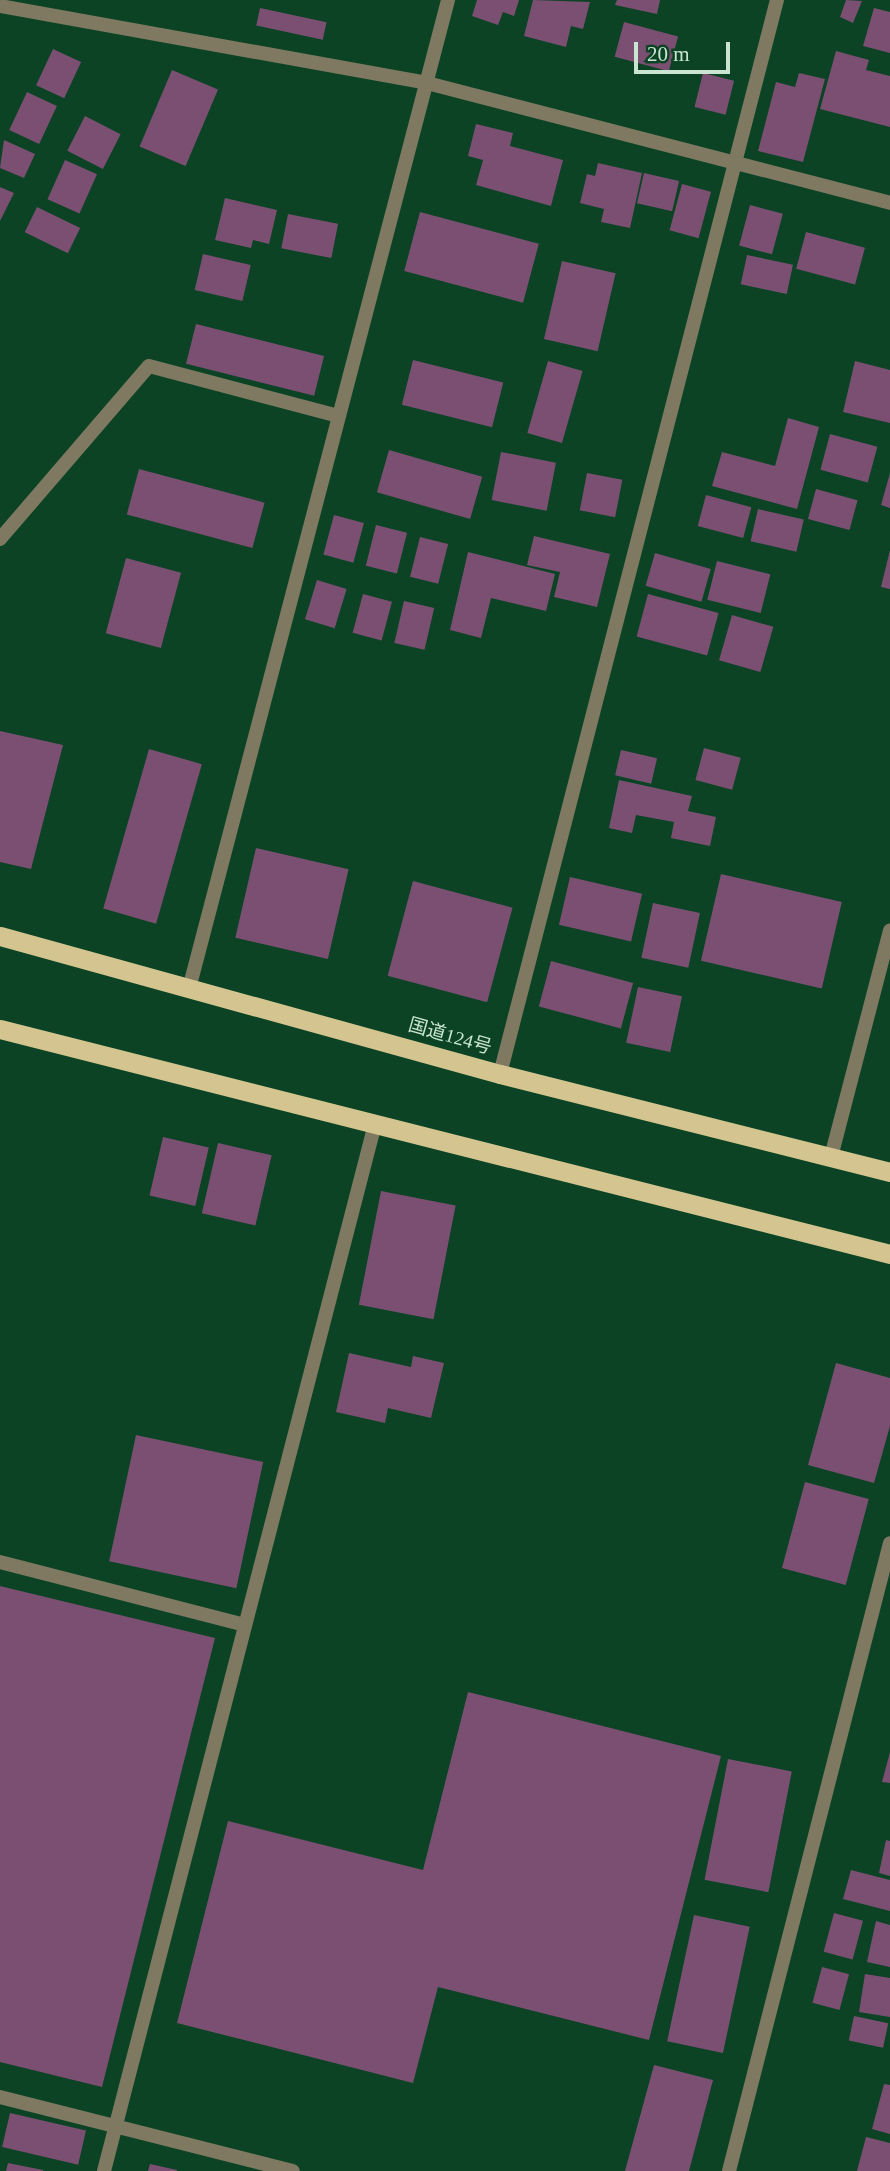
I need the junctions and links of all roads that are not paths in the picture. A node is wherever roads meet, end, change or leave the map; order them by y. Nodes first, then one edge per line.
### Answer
1 (448, 0) edge
2 (777, 0) edge
3 (10, 5) edge
4 (427, 83) junction
5 (734, 162) junction
6 (890, 203) edge
7 (338, 416) junction
8 (0, 539) edge
9 (890, 930) edge
10 (0, 936) edge
11 (190, 985) junction
12 (0, 1029) edge
13 (500, 1074) junction
14 (375, 1124) junction
15 (831, 1157) junction
16 (890, 1172) edge
17 (890, 1254) edge
18 (890, 1543) edge
19 (0, 1562) edge
20 (245, 1625) junction
21 (0, 2097) edge
22 (115, 2126) junction
23 (104, 2171) edge
24 (293, 2171) edge
25 (729, 2171) edge

1 - 4 street
2 - 5 street
3 - 4 street
4 - 5 street
4 - 7 street
5 - 6 street
5 - 13 street
7 - 8 street
7 - 11 street
9 - 15 street
10 - 11 highway, 国道124号
11 - 13 highway, 国道124号
12 - 14 highway
13 - 15 highway, 国道124号
14 - 17 highway
14 - 20 street
15 - 16 highway, 国道124号
18 - 25 street
19 - 20 street
20 - 22 street
21 - 22 street
22 - 23 street
22 - 24 street

